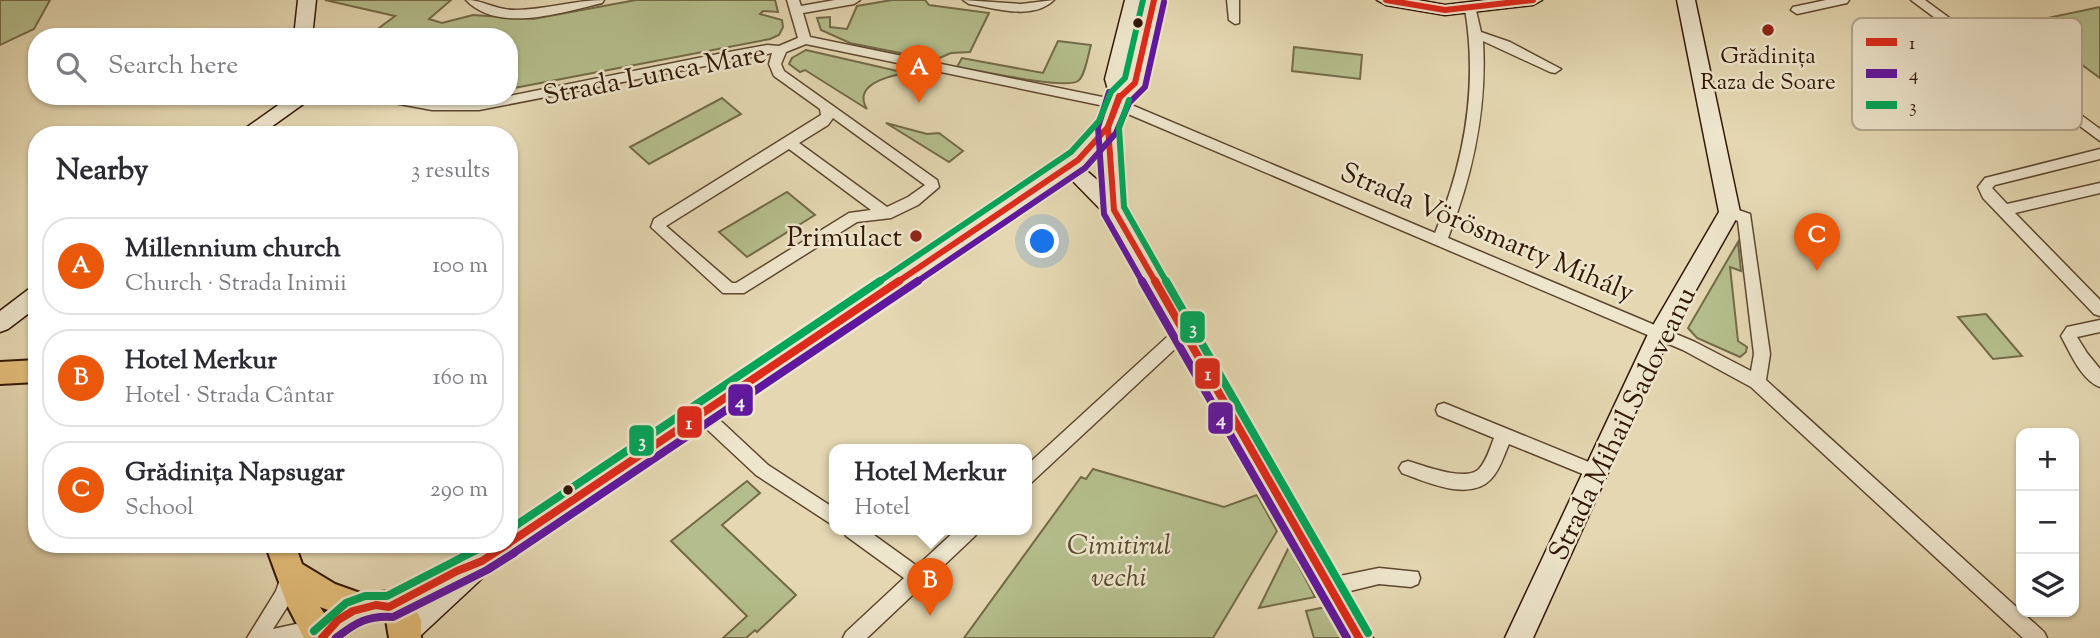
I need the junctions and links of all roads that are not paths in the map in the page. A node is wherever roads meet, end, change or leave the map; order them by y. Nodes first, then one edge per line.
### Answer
1 (307, 0) edge
2 (472, 0) edge
3 (598, 0) edge
4 (854, 0) edge
5 (970, 0) edge
6 (1048, 0) edge
7 (1134, 0) edge
8 (1154, 0) edge
9 (1233, 0) edge
10 (1386, 0) edge
11 (1533, 0) edge
12 (1843, 0) edge
13 (1917, 0) edge
14 (1685, 1) edge
15 (1487, 5) edge
16 (794, 6) edge
17 (1797, 10) dead end
18 (1941, 18) edge
19 (1235, 20) dead end
20 (304, 28) edge
21 (1475, 34) junction
22 (805, 40) junction
23 (780, 50) junction
24 (1555, 69) dead end
25 (518, 98) edge
26 (1118, 100) junction
27 (267, 105) edge
28 (290, 105) edge
29 (427, 105) edge
30 (485, 105) edge
31 (827, 108) junction
32 (2082, 123) edge
33 (253, 126) edge
34 (259, 126) edge
35 (1108, 127) junction
36 (2100, 136) edge
37 (789, 143) junction
38 (2100, 154) edge
39 (1069, 166) junction
40 (2100, 188) edge
41 (1114, 210) junction
42 (2004, 210) junction
43 (1730, 212) junction
44 (886, 214) junction
45 (1440, 240) junction
46 (28, 297) edge
47 (28, 301) edge
48 (0, 307) edge
49 (2100, 310) edge
50 (0, 323) edge
51 (2100, 326) edge
52 (1185, 330) junction
53 (1659, 334) junction
54 (0, 360) edge
55 (21, 372) edge
56 (2100, 380) edge
57 (1757, 382) junction
58 (1444, 410) dead end
59 (702, 415) junction
60 (1504, 435) junction
61 (1408, 468) dead end
62 (1032, 471) edge
63 (1595, 472) junction
64 (829, 515) edge
65 (859, 535) edge
66 (964, 535) edge
67 (518, 537) edge
68 (281, 553) edge
69 (494, 553) edge
70 (291, 574) junction
71 (918, 577) junction
72 (1411, 578) dead end
73 (1330, 587) junction
74 (390, 621) edge
75 (322, 637) edge
76 (257, 638) edge
77 (274, 638) edge
78 (852, 638) edge
79 (1359, 638) edge
80 (1519, 638) edge
81 (2036, 638) edge

1 - 20 street
2 - 3 street
4 - 16 street
5 - 6 street
7 - 26 street
8 - 26 street
9 - 19 street
10 - 15 street
11 - 15 street
12 - 17 street
13 - 18 street
14 - 43 street
15 - 21 street
16 - 22 street
21 - 24 street
21 - 45 street
22 - 23 street, Strada Lunca Mare
22 - 26 street, Strada Vörösmarty Mihály
23 - 25 street, Strada Lunca Mare
23 - 31 street
26 - 35 street
26 - 45 street, Strada Vörösmarty Mihály
27 - 33 street
28 - 34 street
29 - 30 street, Strada Lunca Mare
31 - 37 street
31 - 44 street
32 - 36 street
35 - 39 street
35 - 41 street
37 - 44 street
37 - 44 street
38 - 42 street
39 - 41 street
39 - 59 street
40 - 42 street
41 - 52 street
42 - 49 street
43 - 53 street, Strada Mihail Sadoveanu
43 - 57 street
45 - 53 street, Strada Vörösmarty Mihály
46 - 48 street
47 - 50 main road
51 - 56 street
52 - 62 street
52 - 73 street
53 - 57 street, Strada Vörösmarty Mihály
53 - 63 street, Strada Mihail Sadoveanu
54 - 55 main road
57 - 81 street, Strada Vörösmarty Mihály
58 - 60 street
59 - 64 street
59 - 67 street
60 - 61 street
60 - 63 street
63 - 80 street, Strada Mihail Sadoveanu
65 - 71 street
66 - 71 street
68 - 70 main road
69 - 74 street
70 - 74 main road
70 - 75 main road
70 - 76 street
71 - 78 street
72 - 73 street
73 - 79 street
74 - 75 main road
75 - 77 street

